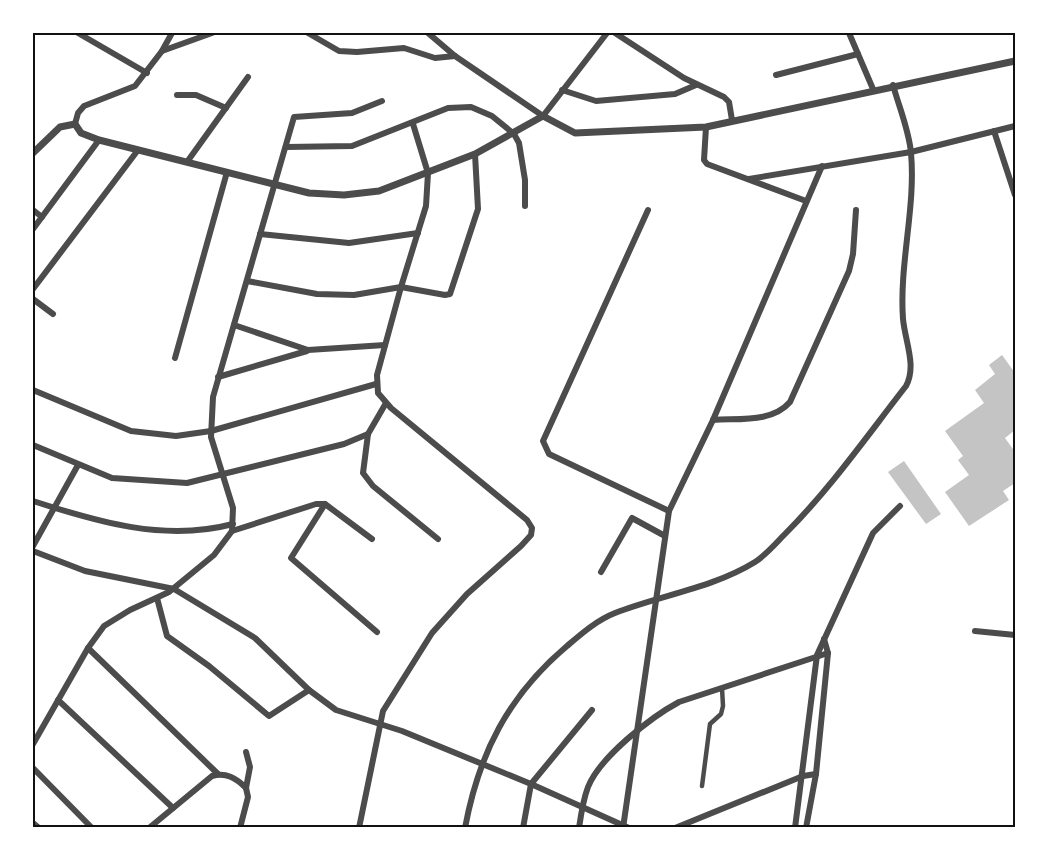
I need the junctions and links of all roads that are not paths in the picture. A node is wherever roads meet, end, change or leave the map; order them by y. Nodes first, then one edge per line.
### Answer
1 (78, 33) edge
2 (172, 33) edge
3 (212, 33) edge
4 (308, 33) edge
5 (428, 33) edge
6 (607, 33) edge
7 (615, 33) edge
8 (849, 33) edge
9 (87, 35) edge
10 (162, 51) junction
11 (858, 54) junction
12 (455, 56) junction
13 (1015, 61) edge
14 (147, 73) junction
15 (776, 75) dead end
16 (248, 77) dead end
17 (696, 85) junction
18 (894, 85) junction
19 (873, 89) junction
20 (562, 90) junction
21 (177, 94) dead end
22 (382, 101) dead end
23 (226, 108) junction
24 (543, 116) junction
25 (732, 120) junction
26 (75, 124) junction
27 (413, 124) junction
28 (706, 126) junction
29 (1015, 126) edge
30 (994, 131) junction
31 (514, 134) junction
32 (99, 140) junction
33 (286, 147) junction
34 (138, 150) junction
35 (911, 152) junction
36 (33, 153) edge
37 (476, 154) junction
38 (187, 162) junction
39 (822, 166) junction
40 (227, 172) junction
41 (428, 173) junction
42 (749, 179) junction
43 (275, 184) junction
44 (1015, 195) edge
45 (806, 201) junction
46 (525, 206) dead end
47 (33, 210) edge
48 (648, 210) dead end
49 (856, 210) dead end
50 (42, 217) junction
51 (33, 229) edge
52 (418, 232) junction
53 (260, 234) junction
54 (246, 281) junction
55 (401, 287) junction
56 (33, 289) edge
57 (33, 299) edge
58 (52, 314) dead end
59 (234, 325) junction
60 (385, 345) junction
61 (308, 350) junction
62 (175, 358) dead end
63 (218, 377) junction
64 (376, 384) junction
65 (33, 390) edge
66 (386, 403) junction
67 (713, 420) junction
68 (211, 431) junction
69 (368, 434) junction
70 (33, 446) edge
71 (78, 465) junction
72 (222, 476) junction
73 (33, 501) edge
74 (325, 504) junction
75 (54, 507) junction
76 (900, 507) dead end
77 (669, 511) junction
78 (232, 528) junction
79 (665, 536) junction
80 (372, 539) dead end
81 (438, 539) dead end
82 (33, 546) edge
83 (33, 551) edge
84 (601, 572) dead end
85 (174, 589) junction
86 (157, 598) junction
87 (656, 598) junction
88 (975, 631) dead end
89 (376, 632) dead end
90 (1015, 635) edge
91 (823, 638) junction
92 (88, 648) junction
93 (828, 653) junction
94 (817, 655) junction
95 (722, 688) junction
96 (309, 690) junction
97 (58, 700) junction
98 (592, 710) dead end
99 (379, 724) junction
100 (637, 730) junction
101 (33, 744) edge
102 (246, 752) dead end
103 (480, 765) junction
104 (33, 768) edge
105 (218, 774) junction
106 (816, 774) junction
107 (803, 776) junction
108 (531, 783) junction
109 (702, 786) dead end
110 (246, 788) junction
111 (582, 806) junction
112 (173, 808) junction
113 (33, 823) edge
114 (625, 827) edge
115 (39, 828) edge
116 (92, 828) edge
117 (149, 828) edge
118 (240, 828) edge
119 (359, 828) edge
120 (465, 828) edge
121 (524, 828) edge
122 (579, 828) edge
123 (675, 828) edge
124 (795, 828) edge
125 (806, 828) edge

1 - 9 street
2 - 10 street
3 - 10 street
4 - 12 street
5 - 12 street
6 - 20 street
7 - 17 street
8 - 11 street
9 - 14 street
10 - 14 street
11 - 15 street
11 - 19 street
12 - 24 street
13 - 18 street
14 - 26 street
16 - 23 street
17 - 20 street
17 - 25 street
18 - 19 street
18 - 35 street
19 - 25 street
20 - 24 street
21 - 23 street
22 - 33 street
23 - 38 street
24 - 28 street
24 - 31 street
25 - 28 street
26 - 32 street
26 - 36 street
27 - 31 street
27 - 33 street
27 - 41 street
28 - 42 street
29 - 30 street
30 - 35 street
30 - 44 street
31 - 37 street
31 - 46 street
32 - 34 street
32 - 50 street
33 - 43 street
34 - 38 street
34 - 56 street
35 - 39 street
35 - 87 street
37 - 41 street
37 - 55 street
38 - 40 street
39 - 42 street
39 - 45 street
40 - 43 street
40 - 62 street
41 - 43 street
41 - 52 street
42 - 45 street
43 - 53 street
45 - 67 street
47 - 50 street
48 - 77 street
49 - 67 street
50 - 51 street
52 - 53 street
52 - 55 street
53 - 54 street
54 - 55 street
54 - 59 street
55 - 60 street
57 - 58 street
59 - 61 street
59 - 63 street
60 - 61 street
60 - 64 street
61 - 63 street
63 - 68 street
64 - 66 street
64 - 68 street
65 - 68 street
66 - 69 street
66 - 99 street
67 - 77 street
68 - 72 street
69 - 72 street
69 - 81 street
70 - 71 street
71 - 72 street
71 - 75 street
72 - 78 street
73 - 75 street
74 - 78 street
74 - 80 street
74 - 89 street
75 - 78 street
75 - 82 street
76 - 91 street
77 - 79 street
78 - 85 street
79 - 84 street
79 - 87 street
83 - 85 street
85 - 86 street
85 - 96 street
86 - 92 street
86 - 96 street
87 - 100 street
87 - 103 street
88 - 90 street
91 - 93 street
91 - 94 street
92 - 97 street
92 - 105 street
93 - 94 street
93 - 106 street
94 - 95 street
94 - 107 street
95 - 100 street
95 - 109 street
96 - 99 street
97 - 101 street
97 - 112 street
98 - 108 street
99 - 103 street
99 - 119 street
100 - 111 street
100 - 114 street
102 - 110 street
103 - 108 street
103 - 120 street
104 - 116 street
105 - 110 street
105 - 112 street
106 - 107 street
106 - 125 street
107 - 123 street
107 - 124 street
108 - 111 street
108 - 121 street
110 - 118 street
111 - 114 street
111 - 122 street
112 - 117 street
113 - 115 street

